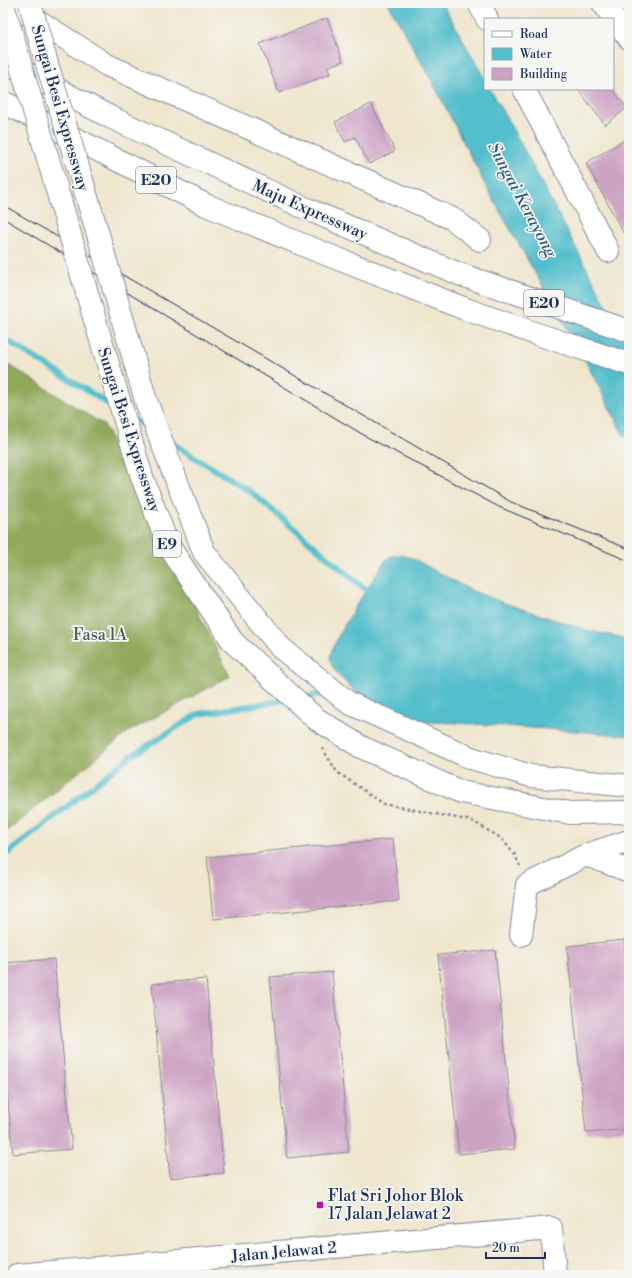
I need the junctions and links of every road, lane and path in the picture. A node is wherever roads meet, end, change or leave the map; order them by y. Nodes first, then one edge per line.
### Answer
1 (10, 3) edge
2 (30, 3) edge
3 (479, 3) edge
4 (603, 3) edge
5 (3, 4) edge
6 (486, 18) edge
7 (629, 38) edge
8 (3, 61) edge
9 (525, 90) edge
10 (3, 102) edge
11 (480, 240) dead end
12 (608, 251) dead end
13 (629, 331) edge
14 (629, 364) edge
15 (318, 742) dead end
16 (629, 786) edge
17 (629, 812) edge
18 (629, 841) edge
19 (586, 855) junction
20 (629, 870) edge
21 (527, 884) junction
22 (521, 935) dead end
23 (17, 1275) edge
24 (555, 1275) edge

1 - 11 main road
2 - 16 main road, Sungai Besi Expressway / E9, bridge
3 - 6 main road
4 - 7 main road
5 - 17 main road, Sungai Besi Expressway / E9, bridge
8 - 13 main road, Maju Expressway / E20
9 - 12 main road
10 - 14 main road, Maju Expressway / E20
15 - 21 path
18 - 19 main road
19 - 20 main road
19 - 21 main road
21 - 22 main road
23 - 24 main road, Jalan Jelawat 2

